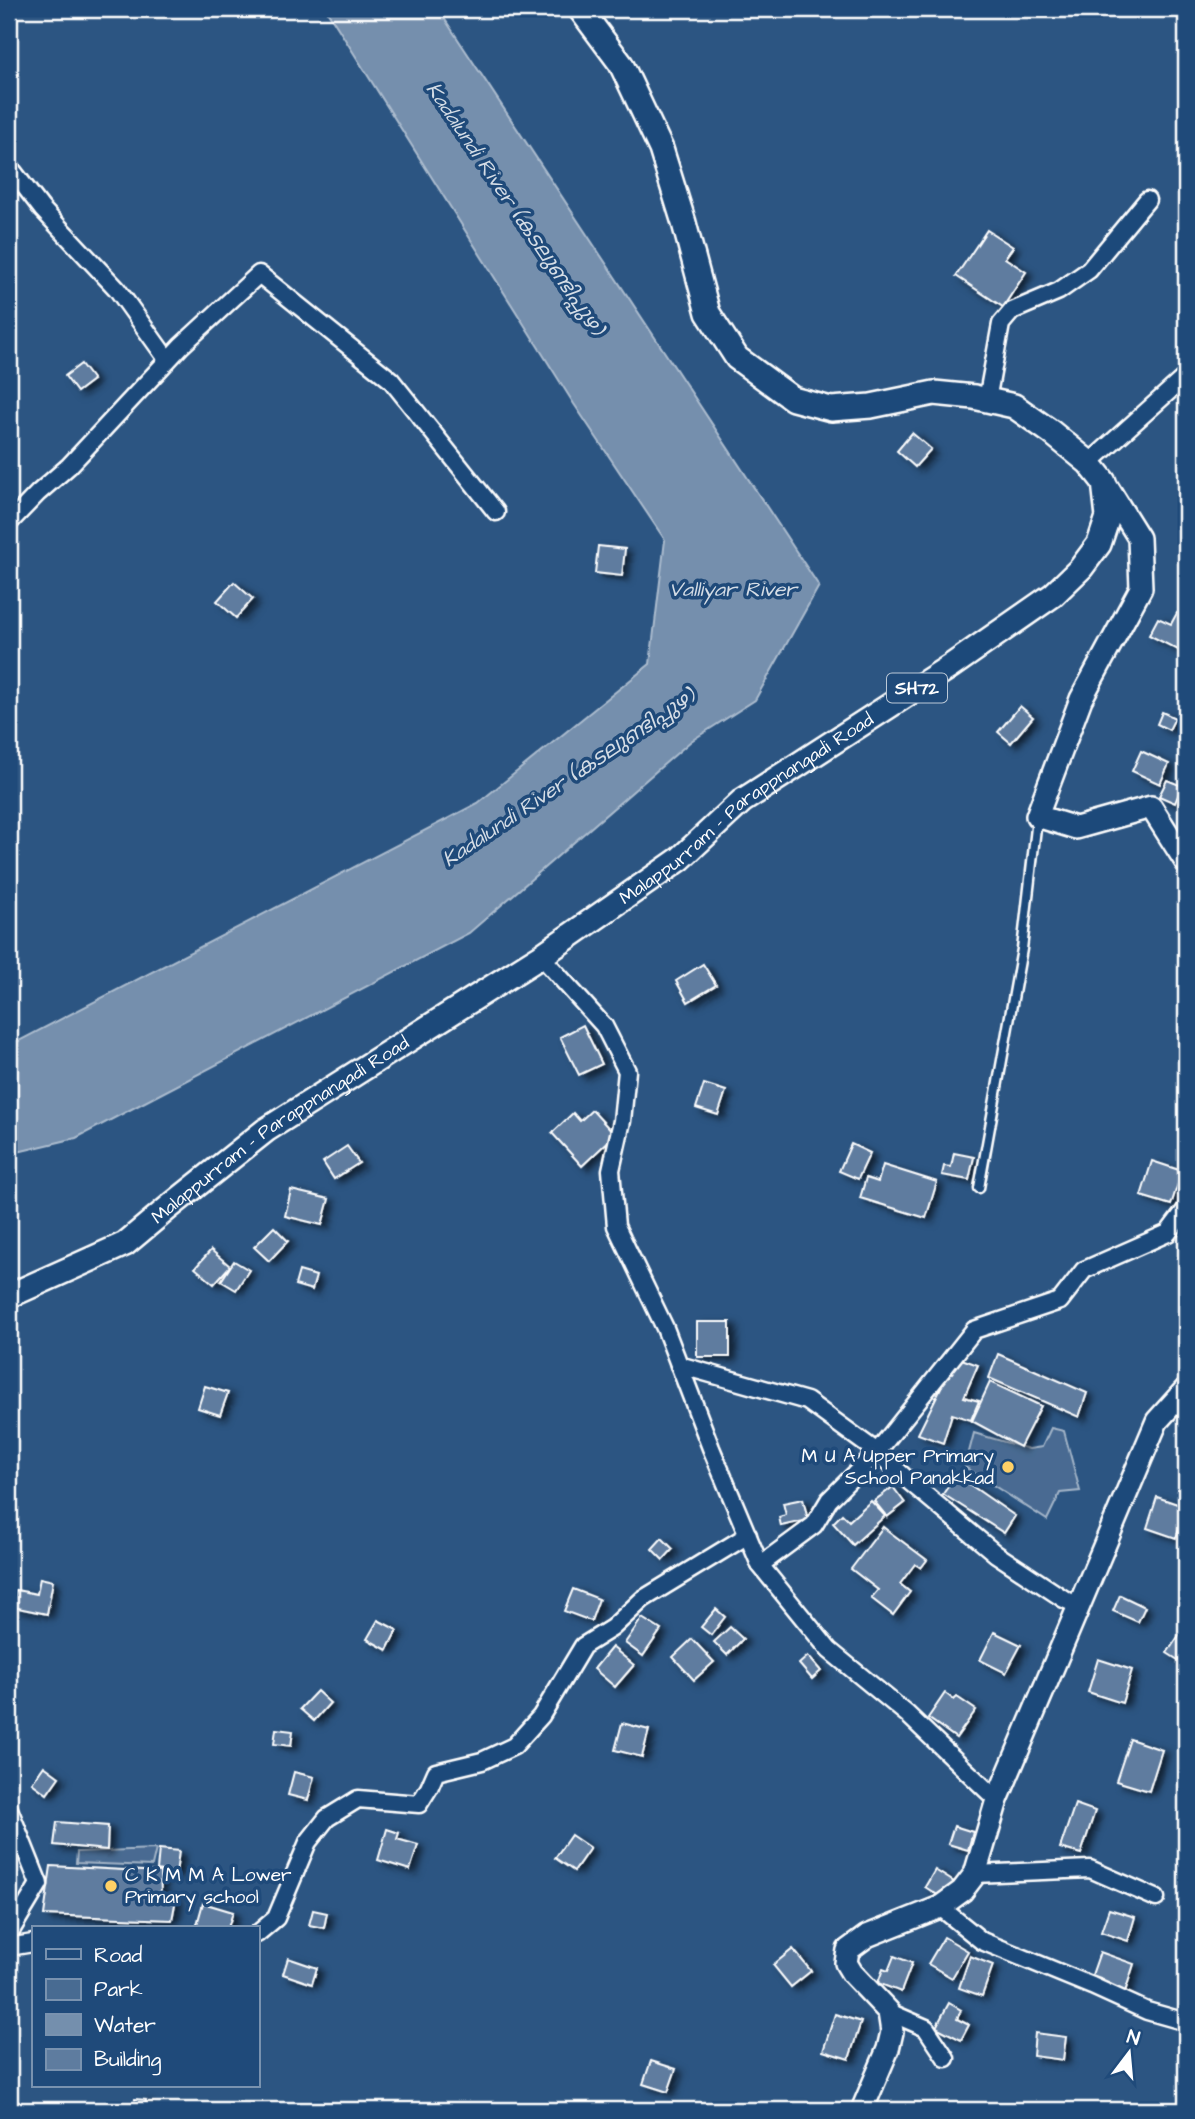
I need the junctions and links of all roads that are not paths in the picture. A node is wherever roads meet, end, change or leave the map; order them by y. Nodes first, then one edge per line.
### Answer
1 (580, 9) edge
2 (9, 166) edge
3 (1147, 200) dead end
4 (167, 359) junction
5 (1186, 376) edge
6 (987, 400) junction
7 (1088, 463) junction
8 (1104, 482) junction
9 (496, 512) dead end
10 (9, 523) edge
11 (1037, 816) junction
12 (1186, 862) edge
13 (541, 956) junction
14 (979, 1188) dead end
15 (1186, 1209) edge
16 (9, 1296) edge
17 (679, 1364) junction
18 (1186, 1388) edge
19 (877, 1452) junction
20 (748, 1535) junction
21 (760, 1565) junction
22 (1079, 1606) junction
23 (997, 1800) junction
24 (9, 1809) edge
25 (975, 1874) junction
26 (1156, 1898) dead end
27 (940, 1907) junction
28 (259, 1932) edge
29 (9, 1934) edge
30 (32, 1943) edge
31 (9, 1947) edge
32 (889, 2012) junction
33 (1186, 2022) edge
34 (946, 2058) dead end
35 (862, 2110) edge

1 - 6 main road
2 - 4 street
3 - 6 street
4 - 9 street
4 - 10 street
5 - 7 street
6 - 7 main road
7 - 8 main road
8 - 11 street
8 - 13 main road, Malappurram - Parappnangadi Road / SH72
11 - 12 street
11 - 14 lane
13 - 16 main road, Malappurram - Parappnangadi Road / SH72
13 - 17 street
15 - 19 street
17 - 19 street
17 - 20 street
18 - 22 street
19 - 21 street
19 - 22 street
20 - 21 street
20 - 28 street
21 - 23 street
22 - 23 street
23 - 25 street
24 - 29 street
25 - 26 street
25 - 27 street
27 - 32 street
27 - 33 street
30 - 31 street
32 - 34 street
32 - 35 street

